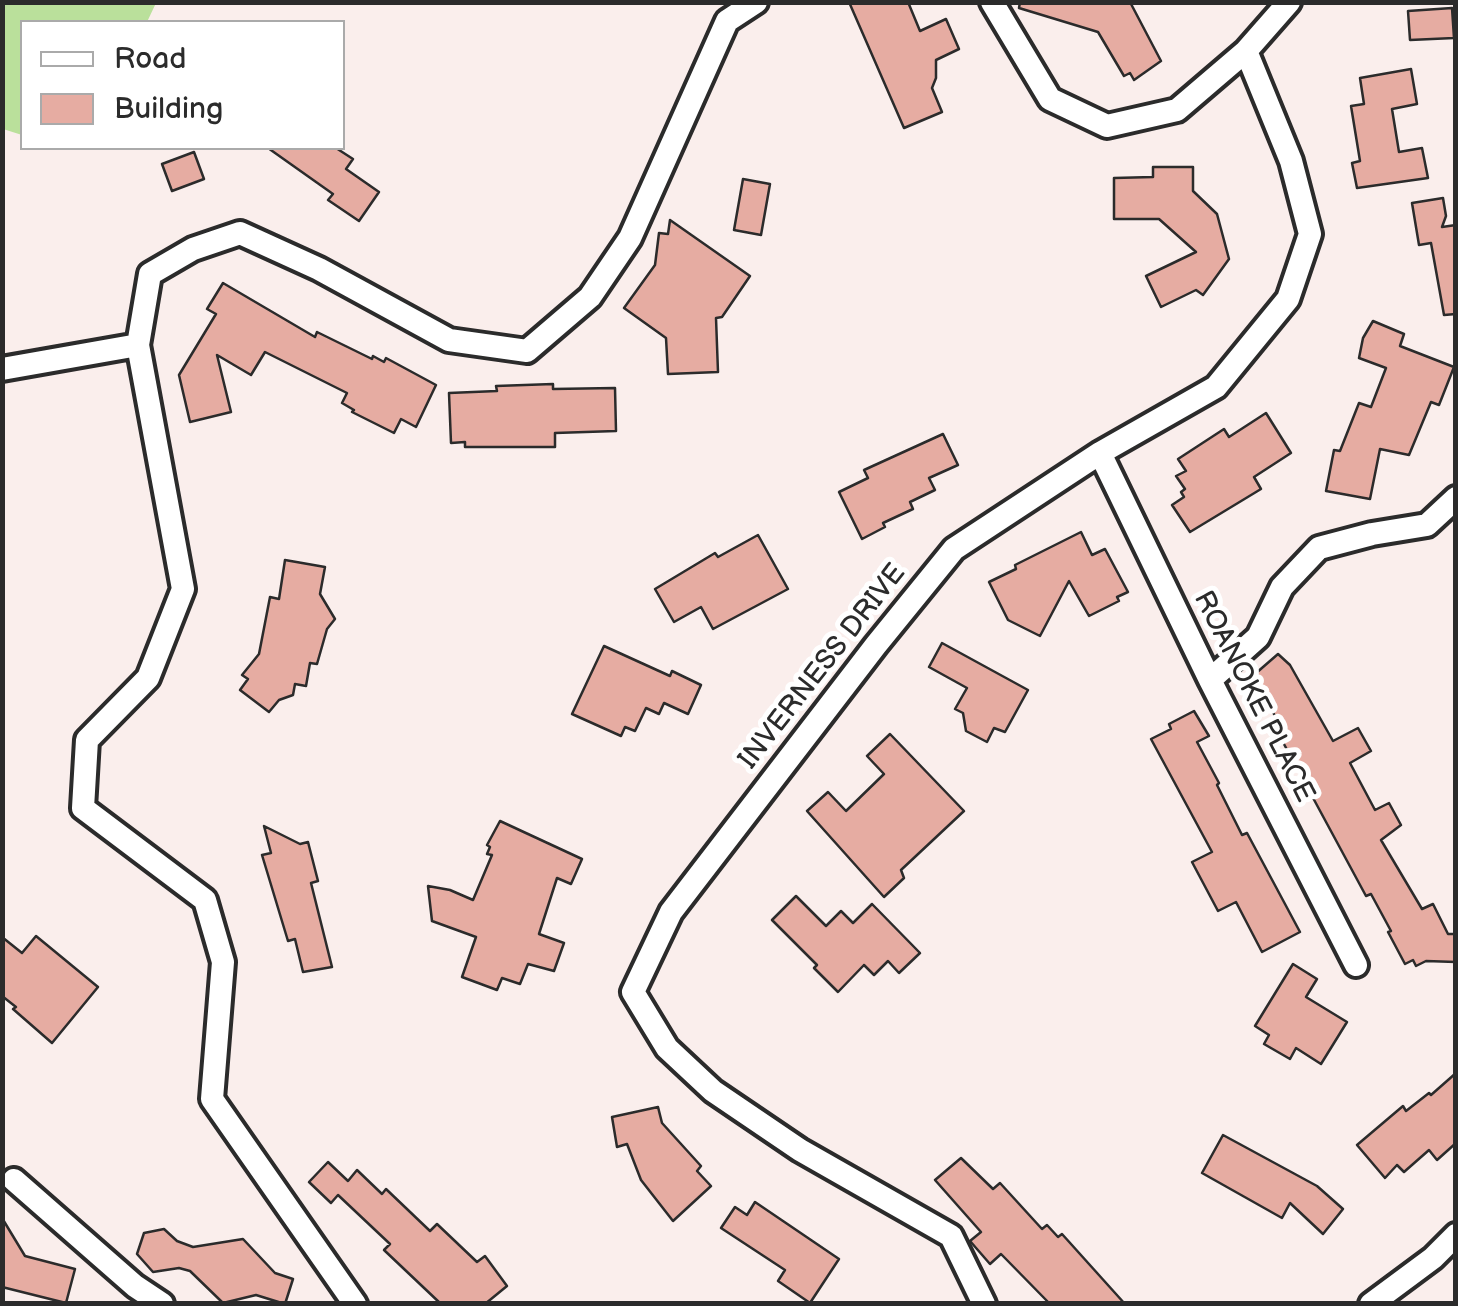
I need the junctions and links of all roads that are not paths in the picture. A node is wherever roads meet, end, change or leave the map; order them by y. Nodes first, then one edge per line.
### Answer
1 (756, 2) edge
2 (992, 2) edge
3 (1288, 2) edge
4 (1246, 51) junction
5 (138, 344) junction
6 (2, 369) edge
7 (1100, 453) junction
8 (1456, 498) edge
9 (1210, 680) junction
10 (1356, 965) dead end
11 (14, 1180) dead end
12 (1456, 1236) edge
13 (162, 1304) edge
14 (355, 1304) edge
15 (984, 1304) edge
16 (1371, 1304) edge

1 - 5 street
2 - 4 street
3 - 4 street
4 - 7 street, INVERNESS DRIVE
5 - 6 street
5 - 14 street
7 - 9 street, ROANOKE PLACE
7 - 15 street, INVERNESS DRIVE
8 - 9 street
9 - 10 street, ROANOKE PLACE
11 - 13 street
12 - 16 street

